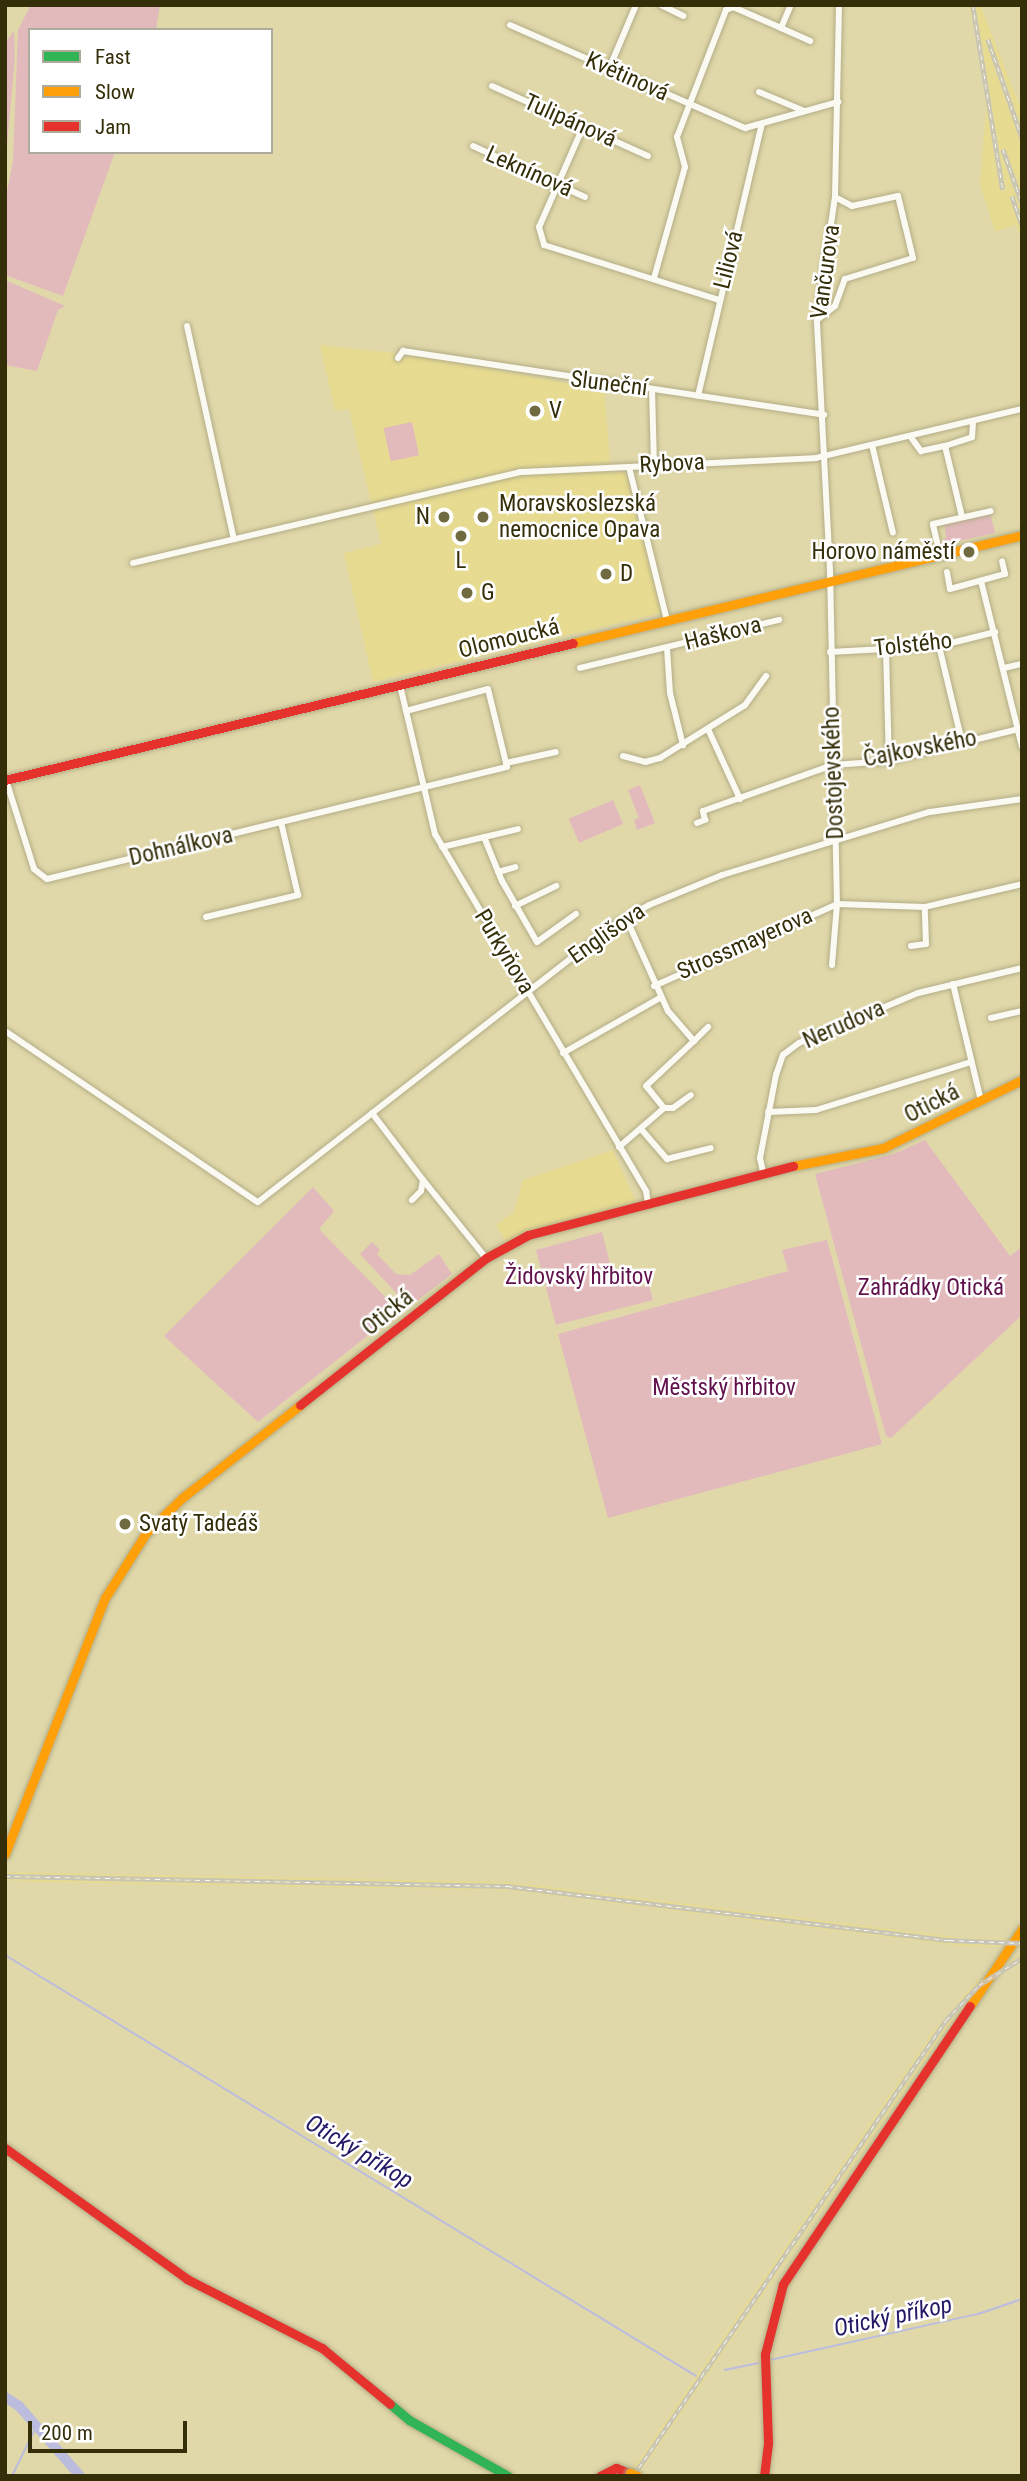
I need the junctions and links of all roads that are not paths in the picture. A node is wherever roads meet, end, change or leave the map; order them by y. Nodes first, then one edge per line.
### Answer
1 (636, 5) edge
2 (661, 5) edge
3 (791, 5) edge
4 (839, 5) edge
5 (684, 16) dead end
6 (510, 25) dead end
7 (781, 28) junction
8 (810, 41) dead end
9 (609, 68) junction
10 (492, 86) dead end
11 (759, 92) dead end
12 (838, 102) junction
13 (689, 104) junction
14 (804, 111) junction
15 (762, 124) junction
16 (583, 127) junction
17 (473, 146) dead end
18 (648, 156) dead end
19 (557, 185) junction
20 (585, 197) dead end
21 (835, 197) junction
22 (654, 278) junction
23 (720, 300) junction
24 (817, 320) junction
25 (187, 327) dead end
26 (398, 358) dead end
27 (652, 388) junction
28 (698, 396) junction
29 (1022, 409) edge
30 (824, 415) junction
31 (973, 421) junction
32 (910, 436) junction
33 (872, 445) junction
34 (945, 446) junction
35 (825, 456) junction
36 (654, 465) junction
37 (629, 467) junction
38 (991, 511) dead end
39 (962, 517) junction
40 (894, 533) dead end
41 (1022, 535) edge
42 (234, 539) junction
43 (937, 542) dead end
44 (1002, 561) dead end
45 (133, 563) dead end
46 (947, 572) dead end
47 (829, 581) junction
48 (981, 581) junction
49 (779, 620) dead end
50 (667, 621) junction
51 (995, 632) junction
52 (939, 646) junction
53 (667, 648) junction
54 (886, 650) junction
55 (830, 652) junction
56 (1022, 664) edge
57 (580, 668) dead end
58 (1004, 668) junction
59 (766, 676) dead end
60 (400, 685) junction
61 (406, 711) junction
62 (1020, 728) edge
63 (708, 729) junction
64 (962, 742) junction
65 (683, 745) junction
66 (1022, 747) edge
67 (556, 752) dead end
68 (624, 756) dead end
69 (889, 761) junction
70 (506, 763) junction
71 (833, 765) junction
72 (6, 780) edge
73 (424, 790) junction
74 (740, 799) junction
75 (1022, 799) edge
76 (281, 822) junction
77 (697, 823) dead end
78 (518, 829) dead end
79 (484, 837) junction
80 (836, 841) junction
81 (442, 847) junction
82 (515, 867) dead end
83 (498, 872) junction
84 (1022, 884) edge
85 (556, 886) dead end
86 (837, 904) junction
87 (515, 906) junction
88 (925, 907) junction
89 (576, 914) dead end
90 (206, 917) dead end
91 (626, 918) junction
92 (911, 946) dead end
93 (832, 965) dead end
94 (1022, 968) edge
95 (953, 984) junction
96 (654, 986) junction
97 (527, 992) junction
98 (660, 998) junction
99 (1022, 1011) edge
100 (992, 1018) dead end
101 (708, 1027) dead end
102 (5, 1031) edge
103 (694, 1041) junction
104 (564, 1053) junction
105 (971, 1062) junction
106 (1022, 1080) edge
107 (691, 1095) dead end
108 (981, 1101) junction
109 (664, 1108) junction
110 (768, 1112) junction
111 (372, 1113) junction
112 (641, 1129) junction
113 (619, 1147) junction
114 (711, 1148) dead end
115 (763, 1172) junction
116 (424, 1180) junction
117 (412, 1200) dead end
118 (649, 1203) junction
119 (486, 1258) junction
120 (5, 1854) edge
121 (1022, 1929) edge
122 (5, 2148) edge
123 (634, 2474) edge
124 (508, 2476) edge
125 (600, 2476) edge
126 (764, 2476) edge

1 - 9 street
2 - 5 street
3 - 7 street
4 - 12 street, Vančurova
6 - 9 street, Květinová
7 - 8 street
7 - 13 street
9 - 13 street, Květinová
10 - 16 street, Tulipánová
11 - 14 street
12 - 14 street
12 - 21 street, Vančurova
13 - 15 street, Květinová
13 - 22 street
14 - 15 street
15 - 23 street, Liliová
16 - 18 street, Tulipánová
16 - 19 street
17 - 19 street, Leknínová
19 - 20 street, Leknínová
19 - 22 street
21 - 24 street, Vančurova
21 - 24 street
22 - 23 street
23 - 28 street, Liliová
24 - 30 street, Vančurova
25 - 42 street
26 - 27 street, Sluneční
27 - 28 street, Sluneční
27 - 36 street
28 - 30 street, Sluneční
29 - 31 street, Rybova
30 - 35 street, Vančurova
31 - 32 street, Rybova
31 - 34 street
32 - 33 street, Rybova
32 - 34 street
33 - 35 street, Rybova
33 - 40 street
34 - 39 street
35 - 36 street, Rybova
35 - 47 street, Vančurova
36 - 37 street, Rybova
37 - 42 street, Rybova
37 - 50 street
38 - 39 street
39 - 43 street
41 - 47 main road, Olomoucká
42 - 45 street, Rybova
44 - 48 street
46 - 48 street
47 - 50 main road, Olomoucká
47 - 55 street, Dostojevského
48 - 51 street
49 - 53 street, Haškova
50 - 60 main road, Olomoucká
51 - 52 street, Tolstého
51 - 58 street
52 - 54 street, Tolstého
52 - 64 street
53 - 57 street, Haškova
53 - 65 street, Haškova
54 - 55 street, Tolstého
54 - 69 street
55 - 71 street, Dostojevského
56 - 58 street
58 - 62 street
59 - 63 street
60 - 61 street, Purkyňova
60 - 72 main road, Olomoucká
61 - 70 street, Olomoucká
61 - 73 street, Purkyňova
62 - 64 street, Čajkovského
62 - 66 street
63 - 65 street
63 - 74 street
64 - 69 street, Čajkovského
65 - 68 street
67 - 70 street
69 - 71 street, Čajkovského
70 - 73 street
71 - 74 street, Čajkovského
71 - 80 street, Dostojevského
72 - 76 street, Dohnálkova
73 - 76 street, Dohnálkova
73 - 81 street, Purkyňova
74 - 77 street, Čajkovského
75 - 80 street, Englišova
76 - 90 street
78 - 79 street
79 - 81 street
79 - 83 street
80 - 86 street, Dostojevského
80 - 91 street, Englišova
81 - 97 street, Purkyňova
82 - 83 street
83 - 87 street
84 - 88 street
85 - 87 street
86 - 88 street
86 - 93 street, Dostojevského
86 - 96 street, Strossmayerova
87 - 89 street
88 - 92 street
91 - 96 street
91 - 97 street, Englišova
94 - 95 street, Nerudova
95 - 105 street
95 - 110 street, Nerudova
96 - 98 street
97 - 104 street, Purkyňova
97 - 111 street, Englišova
98 - 103 street
98 - 104 street
99 - 100 street
101 - 103 street
102 - 111 street, Englišova
103 - 109 street
104 - 113 street, Purkyňova
105 - 108 street
105 - 110 street
106 - 108 main road, Otická
107 - 109 street
108 - 115 main road, Otická
109 - 112 street
110 - 115 street, Nerudova
111 - 116 street
112 - 113 street
112 - 114 street
113 - 118 street, Purkyňova
115 - 118 main road, Otická
116 - 117 street
116 - 119 street
118 - 119 main road, Otická
119 - 120 main road, Otická
121 - 126 main road
122 - 124 main road
123 - 125 main road

